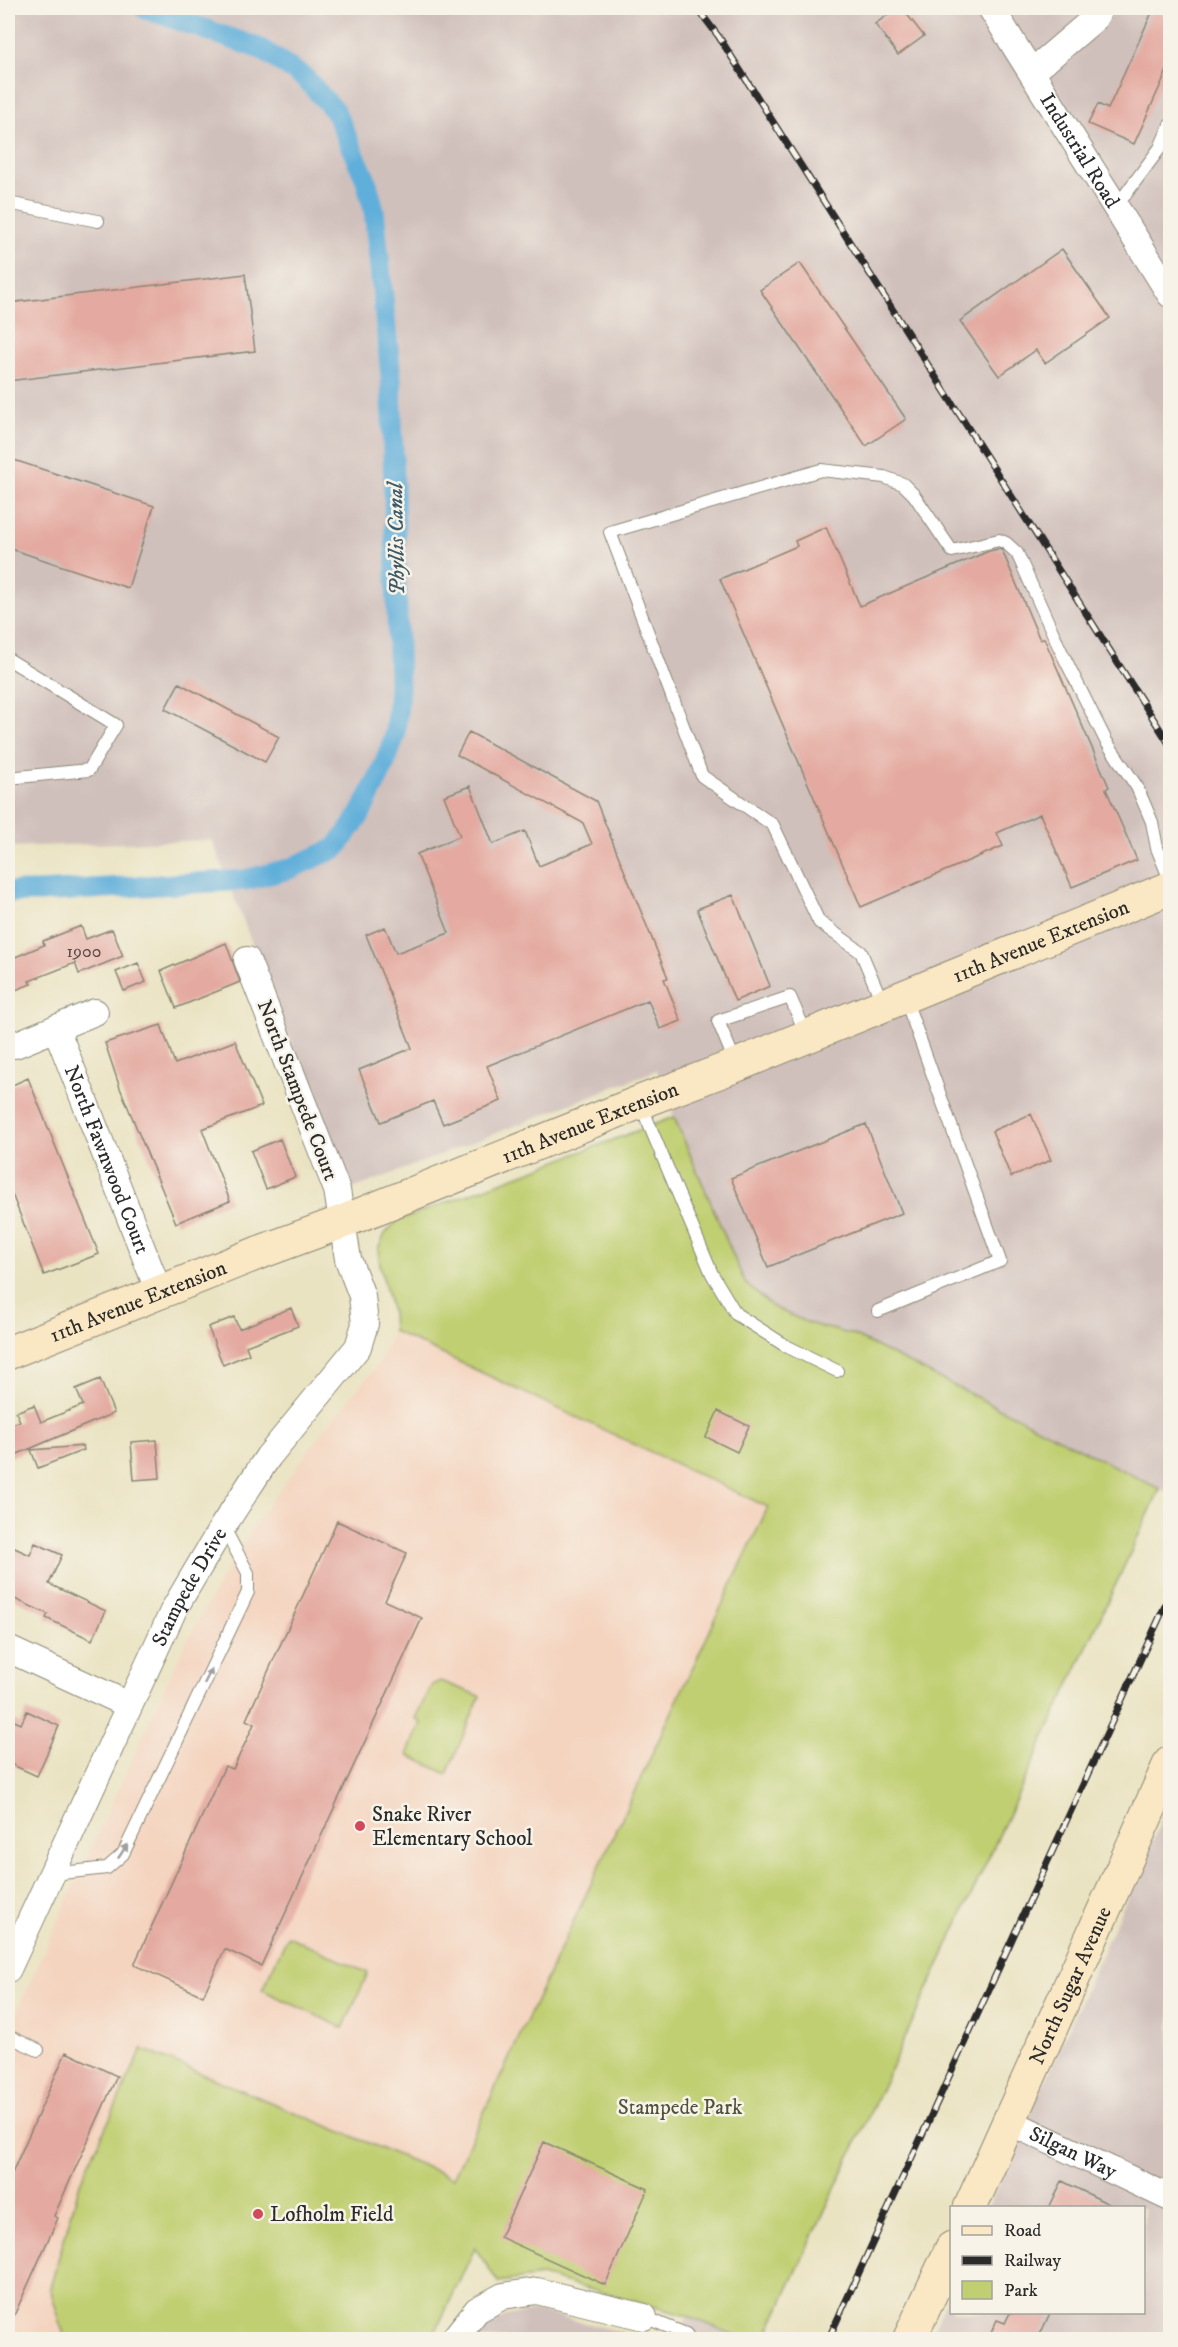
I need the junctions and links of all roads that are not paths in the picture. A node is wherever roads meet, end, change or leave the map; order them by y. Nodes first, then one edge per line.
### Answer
1 (991, 8) edge
2 (1100, 8) edge
3 (1032, 72) junction
4 (1170, 125) edge
5 (8, 203) edge
6 (1116, 207) junction
7 (99, 221) dead end
8 (1170, 294) edge
9 (8, 659) edge
10 (8, 778) edge
11 (1170, 880) edge
12 (1170, 888) edge
13 (247, 960) dead end
14 (894, 1001) junction
15 (95, 1012) dead end
16 (56, 1028) junction
17 (807, 1036) junction
18 (15, 1044) dead end
19 (737, 1065) junction
20 (640, 1102) junction
21 (342, 1222) junction
22 (159, 1292) junction
23 (878, 1311) dead end
24 (8, 1353) edge
25 (837, 1371) dead end
26 (223, 1526) junction
27 (8, 1649) edge
28 (129, 1705) junction
29 (1170, 1763) edge
30 (52, 1874) junction
31 (8, 1970) edge
32 (8, 2036) edge
33 (38, 2050) dead end
34 (1010, 2122) junction
35 (1170, 2198) edge
36 (971, 2206) edge
37 (950, 2250) edge
38 (644, 2317) joint
39 (453, 2340) edge
40 (690, 2340) edge
41 (909, 2340) edge

1 - 3 street, Industrial Road
2 - 3 street
3 - 6 street, Industrial Road
4 - 6 lane
5 - 7 lane
6 - 8 street, Industrial Road
9 - 10 lane
11 - 14 lane
12 - 14 street, 11th Avenue Extension
13 - 21 street, North Stampede Court
14 - 17 street, 11th Avenue Extension
14 - 23 lane
15 - 16 street
16 - 18 street
16 - 22 street, North Fawnwood Court
17 - 19 street, 11th Avenue Extension
17 - 19 lane
19 - 20 street, 11th Avenue Extension
20 - 21 street, 11th Avenue Extension
20 - 25 lane
21 - 22 street, 11th Avenue Extension
21 - 26 street, Stampede Drive
22 - 24 street, 11th Avenue Extension
26 - 28 street, Stampede Drive
30 -> 26 lane
27 - 28 street
28 - 30 street, Stampede Drive
29 - 34 street, North Sugar Avenue
30 - 31 street, Stampede Drive
32 - 33 lane
34 - 35 street, Silgan Way
34 - 36 street, North Sugar Avenue
37 - 41 street
38 - 39 street
38 - 40 lane

